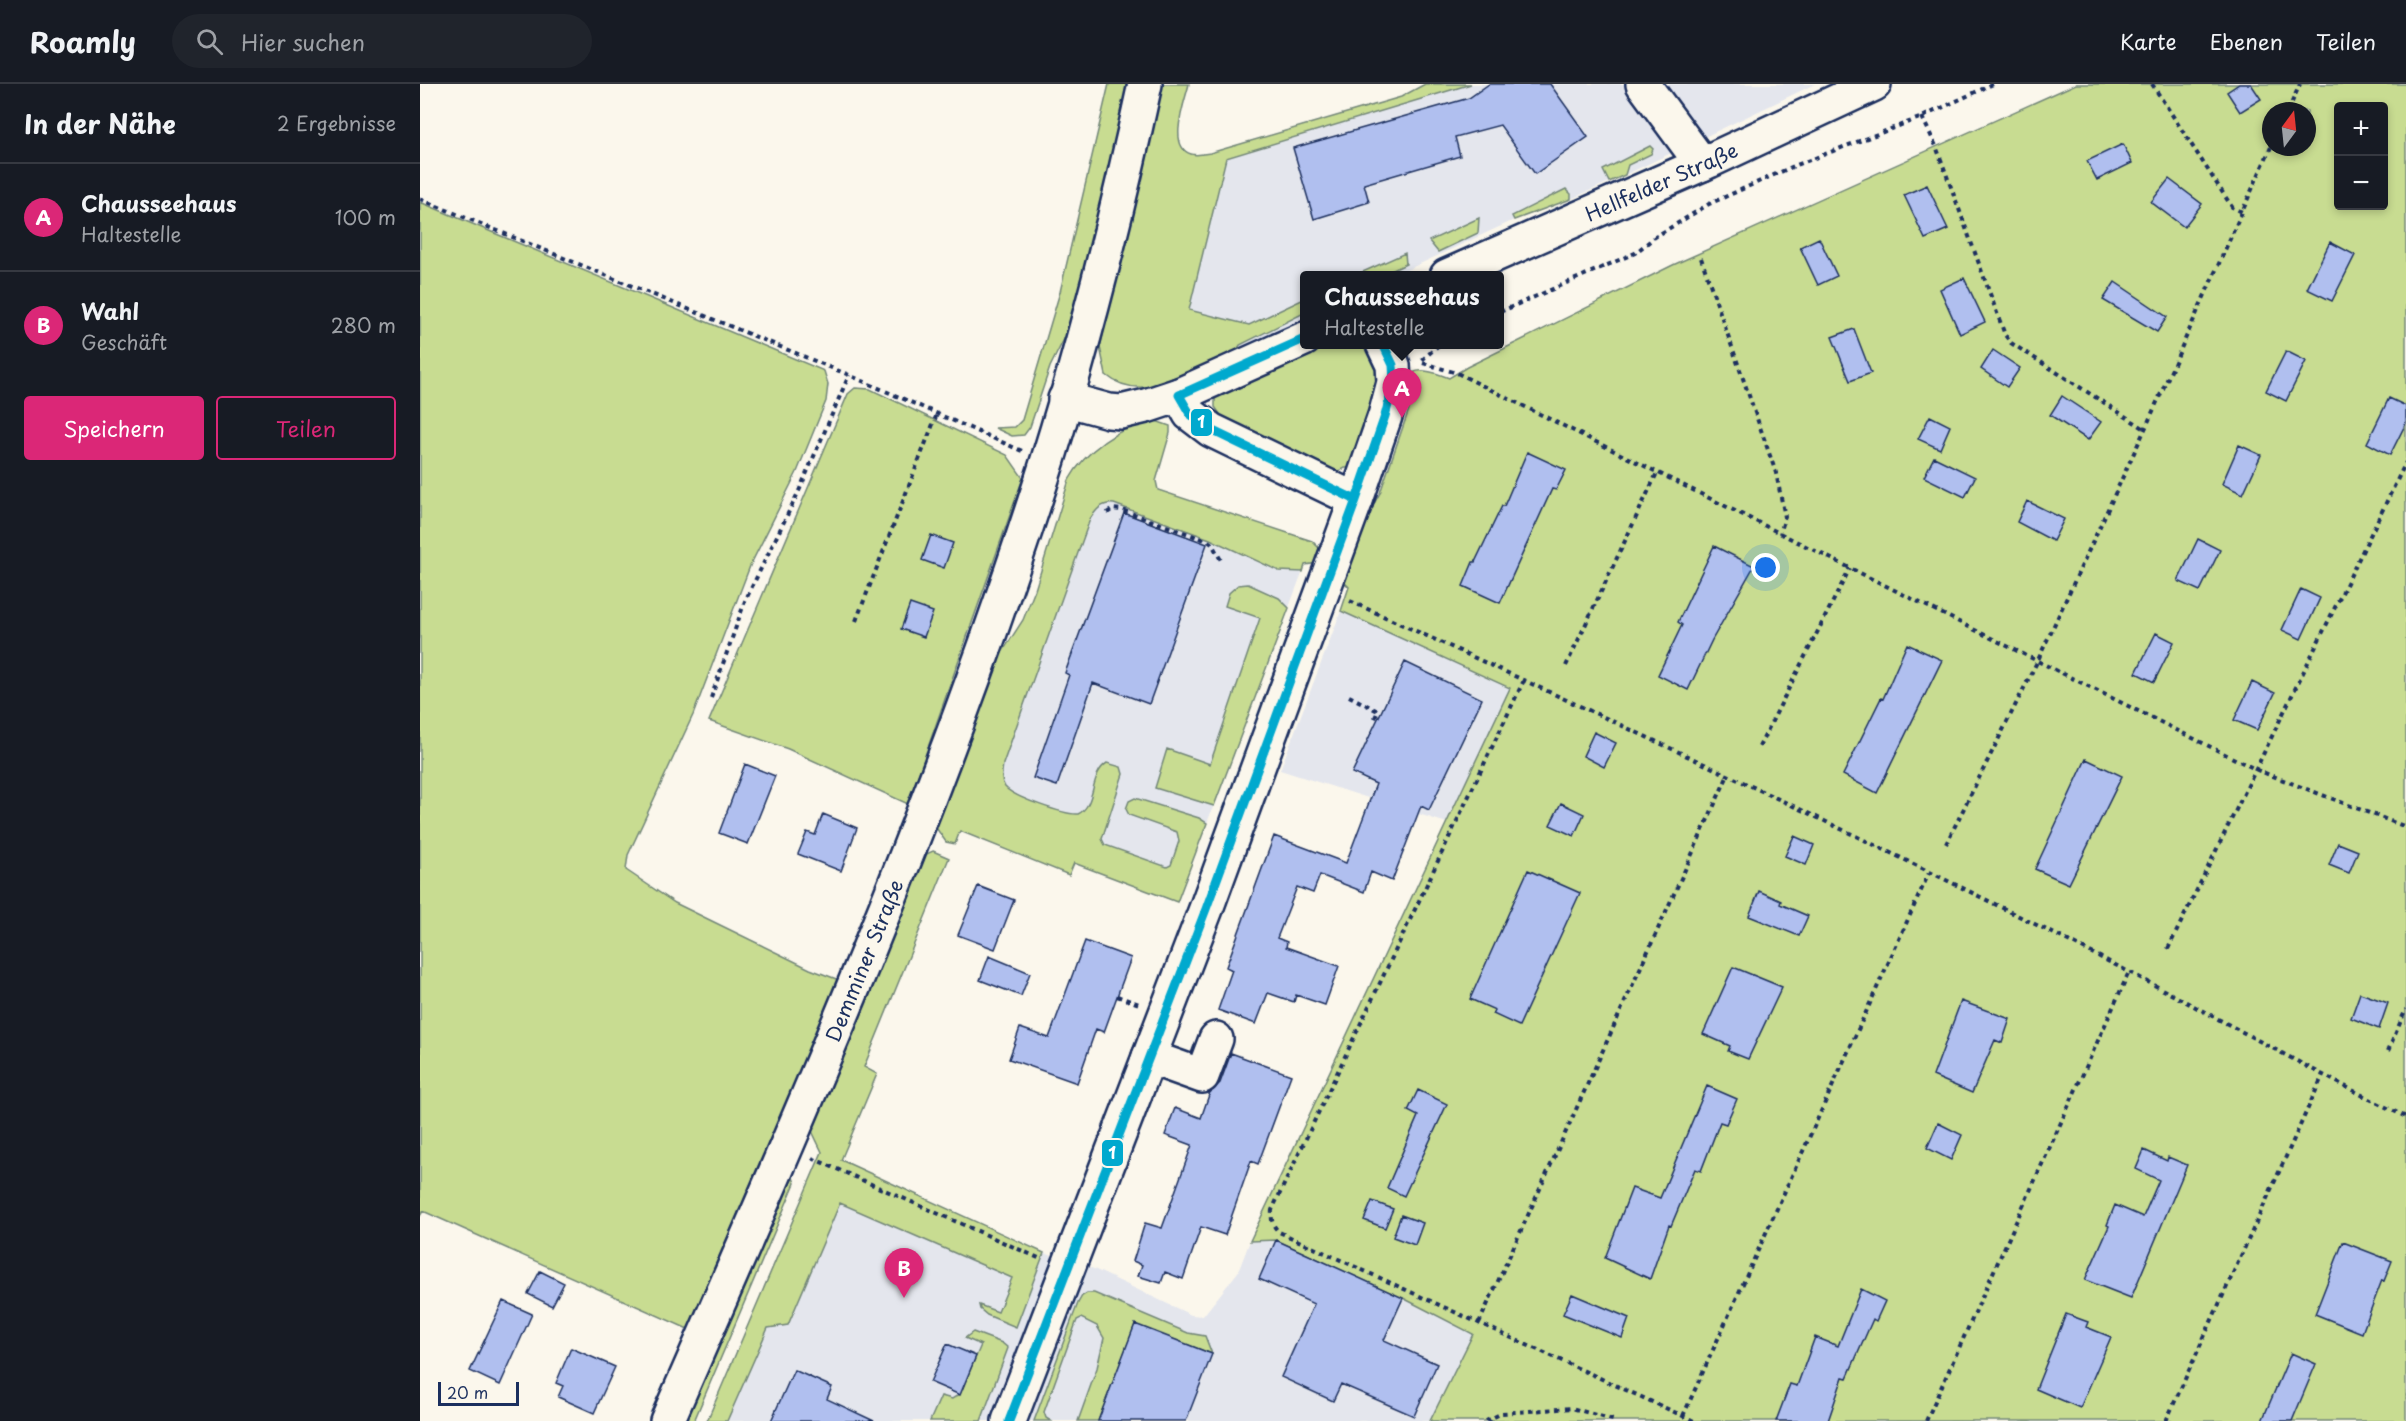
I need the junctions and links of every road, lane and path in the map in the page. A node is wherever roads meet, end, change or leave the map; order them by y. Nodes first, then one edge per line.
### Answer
1 (1145, 84) edge
2 (1643, 84) edge
3 (1993, 84) edge
4 (2152, 84) edge
5 (2300, 84) edge
6 (1869, 85) edge
7 (2292, 102) edge
8 (1922, 117) junction
9 (2267, 156) edge
10 (1702, 164) junction
11 (420, 199) edge
12 (2241, 212) junction
13 (1701, 258) dead end
14 (1458, 271) edge
15 (1504, 310) edge
16 (1300, 341) edge
17 (1398, 357) edge
18 (849, 375) junction
19 (1179, 395) junction
20 (1065, 399) junction
21 (937, 414) junction
22 (2145, 429) junction
23 (2406, 462) edge
24 (1657, 472) junction
25 (1043, 475) junction
26 (1356, 500) junction
27 (1107, 513) dead end
28 (1780, 534) junction
29 (1222, 562) dead end
30 (1850, 568) junction
31 (1316, 595) junction
32 (856, 621) dead end
33 (2037, 662) junction
34 (1566, 666) dead end
35 (1524, 680) junction
36 (1349, 696) dead end
37 (711, 698) dead end
38 (1374, 720) dead end
39 (1759, 747) dead end
40 (2256, 770) junction
41 (1728, 775) junction
42 (2406, 827) edge
43 (1947, 844) dead end
44 (1929, 873) junction
45 (2168, 949) dead end
46 (2129, 972) junction
47 (1117, 996) dead end
48 (1145, 1007) dead end
49 (2406, 1009) edge
50 (2388, 1051) dead end
51 (1149, 1057) junction
52 (1214, 1057) dead end
53 (2323, 1075) junction
54 (2406, 1117) edge
55 (813, 1160) dead end
56 (1067, 1270) junction
57 (1479, 1323) junction
58 (1683, 1416) junction
59 (667, 1421) edge
60 (1009, 1421) edge
61 (1486, 1421) edge
62 (1616, 1421) edge
63 (1694, 1421) edge
64 (1926, 1421) edge
65 (2166, 1421) edge

1 - 20 street, Demminer Straße
2 - 10 street
3 - 8 path
4 - 12 path
5 - 7 path
6 - 10 street, Hellfelder Straße
8 - 15 path
8 - 22 path
9 - 12 path
10 - 14 street, Hellfelder Straße
11 - 18 path
12 - 22 path
13 - 28 path
16 - 19 street
17 - 24 path
17 - 26 street
18 - 21 path
18 - 37 path
19 - 20 street
19 - 26 street
20 - 25 street, Demminer Straße
21 - 25 path
21 - 32 path
22 - 33 path
23 - 40 path
24 - 28 path
24 - 34 path
25 - 59 street, Demminer Straße
26 - 31 street
27 - 29 path
28 - 30 path
30 - 33 path
30 - 39 path
31 - 35 path
31 - 51 street
33 - 40 path
33 - 43 path
35 - 41 path
35 - 57 path
36 - 38 path
40 - 42 path
40 - 45 path
41 - 44 path
41 - 57 path
44 - 46 path
44 - 58 path
46 - 53 path
46 - 64 path
47 - 48 path
49 - 50 path
51 - 52 street
51 - 56 street
53 - 54 path
53 - 65 path
55 - 56 path
56 - 60 street
57 - 58 path
58 - 63 path
61 - 62 path

